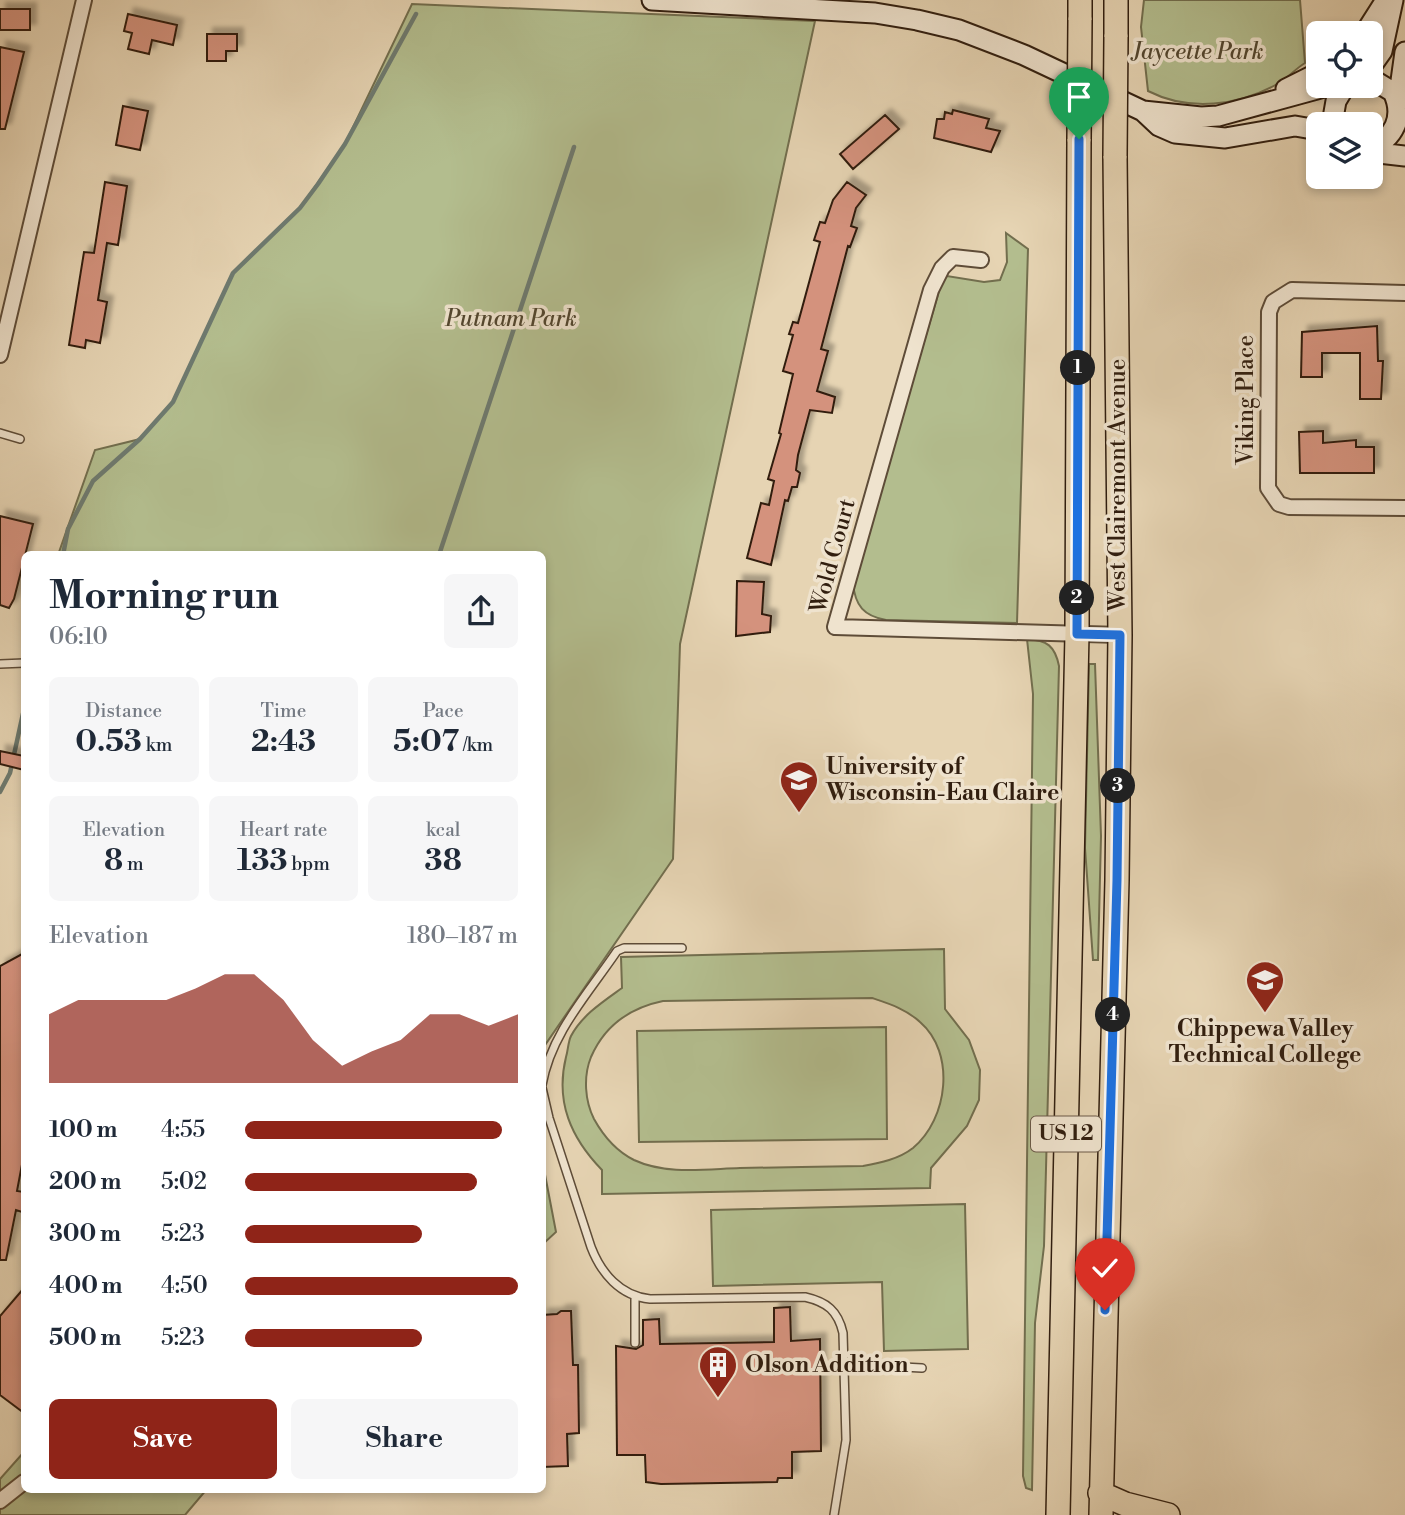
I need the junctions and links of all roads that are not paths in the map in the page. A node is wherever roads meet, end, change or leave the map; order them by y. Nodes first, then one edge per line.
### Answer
1 (84, 0) edge
2 (652, 0) edge
3 (1116, 0) edge
4 (1386, 0) edge
5 (1393, 0) edge
6 (1080, 10) edge
7 (1373, 21) edge
8 (1383, 46) edge
9 (1405, 52) edge
10 (1306, 79) edge
11 (1383, 83) edge
12 (1306, 92) edge
13 (1250, 107) junction
14 (1401, 110) edge
15 (1143, 111) junction
16 (1306, 128) edge
17 (1383, 142) edge
18 (1383, 153) edge
19 (1405, 156) edge
20 (981, 260) dead end
21 (1405, 293) edge
22 (0, 355) edge
23 (0, 433) edge
24 (20, 439) dead end
25 (1405, 508) edge
26 (1077, 634) junction
27 (1120, 635) junction
28 (21, 663) edge
29 (0, 664) edge
30 (682, 948) dead end
31 (546, 1064) edge
32 (546, 1105) edge
33 (635, 1296) junction
34 (635, 1343) dead end
35 (844, 1364) junction
36 (922, 1368) dead end
37 (21, 1484) edge
38 (0, 1501) edge
39 (1101, 1504) edge
40 (834, 1515) edge
41 (1058, 1515) edge
42 (1168, 1515) edge

1 - 22 street
2 - 15 main road
3 - 27 main road, West Clairemont Avenue / US 12, bridge
4 - 7 main road
5 - 8 main road
6 - 26 main road, West Clairemont Avenue / US 12, bridge
9 - 14 main road
10 - 13 main road
11 - 14 main road
12 - 13 main road
13 - 15 main road
14 - 17 main road
15 - 16 main road
18 - 19 main road
20 - 26 street, Wold Court
21 - 25 street, Viking Place
23 - 24 lane
26 - 27 street, Wold Court
26 - 41 main road, West Clairemont Avenue / US 12
27 - 39 main road, West Clairemont Avenue / US 12
28 - 29 lane
30 - 31 lane
32 - 33 lane
33 - 34 lane
33 - 35 lane
35 - 36 lane
35 - 40 lane
37 - 38 street
39 - 42 main road

